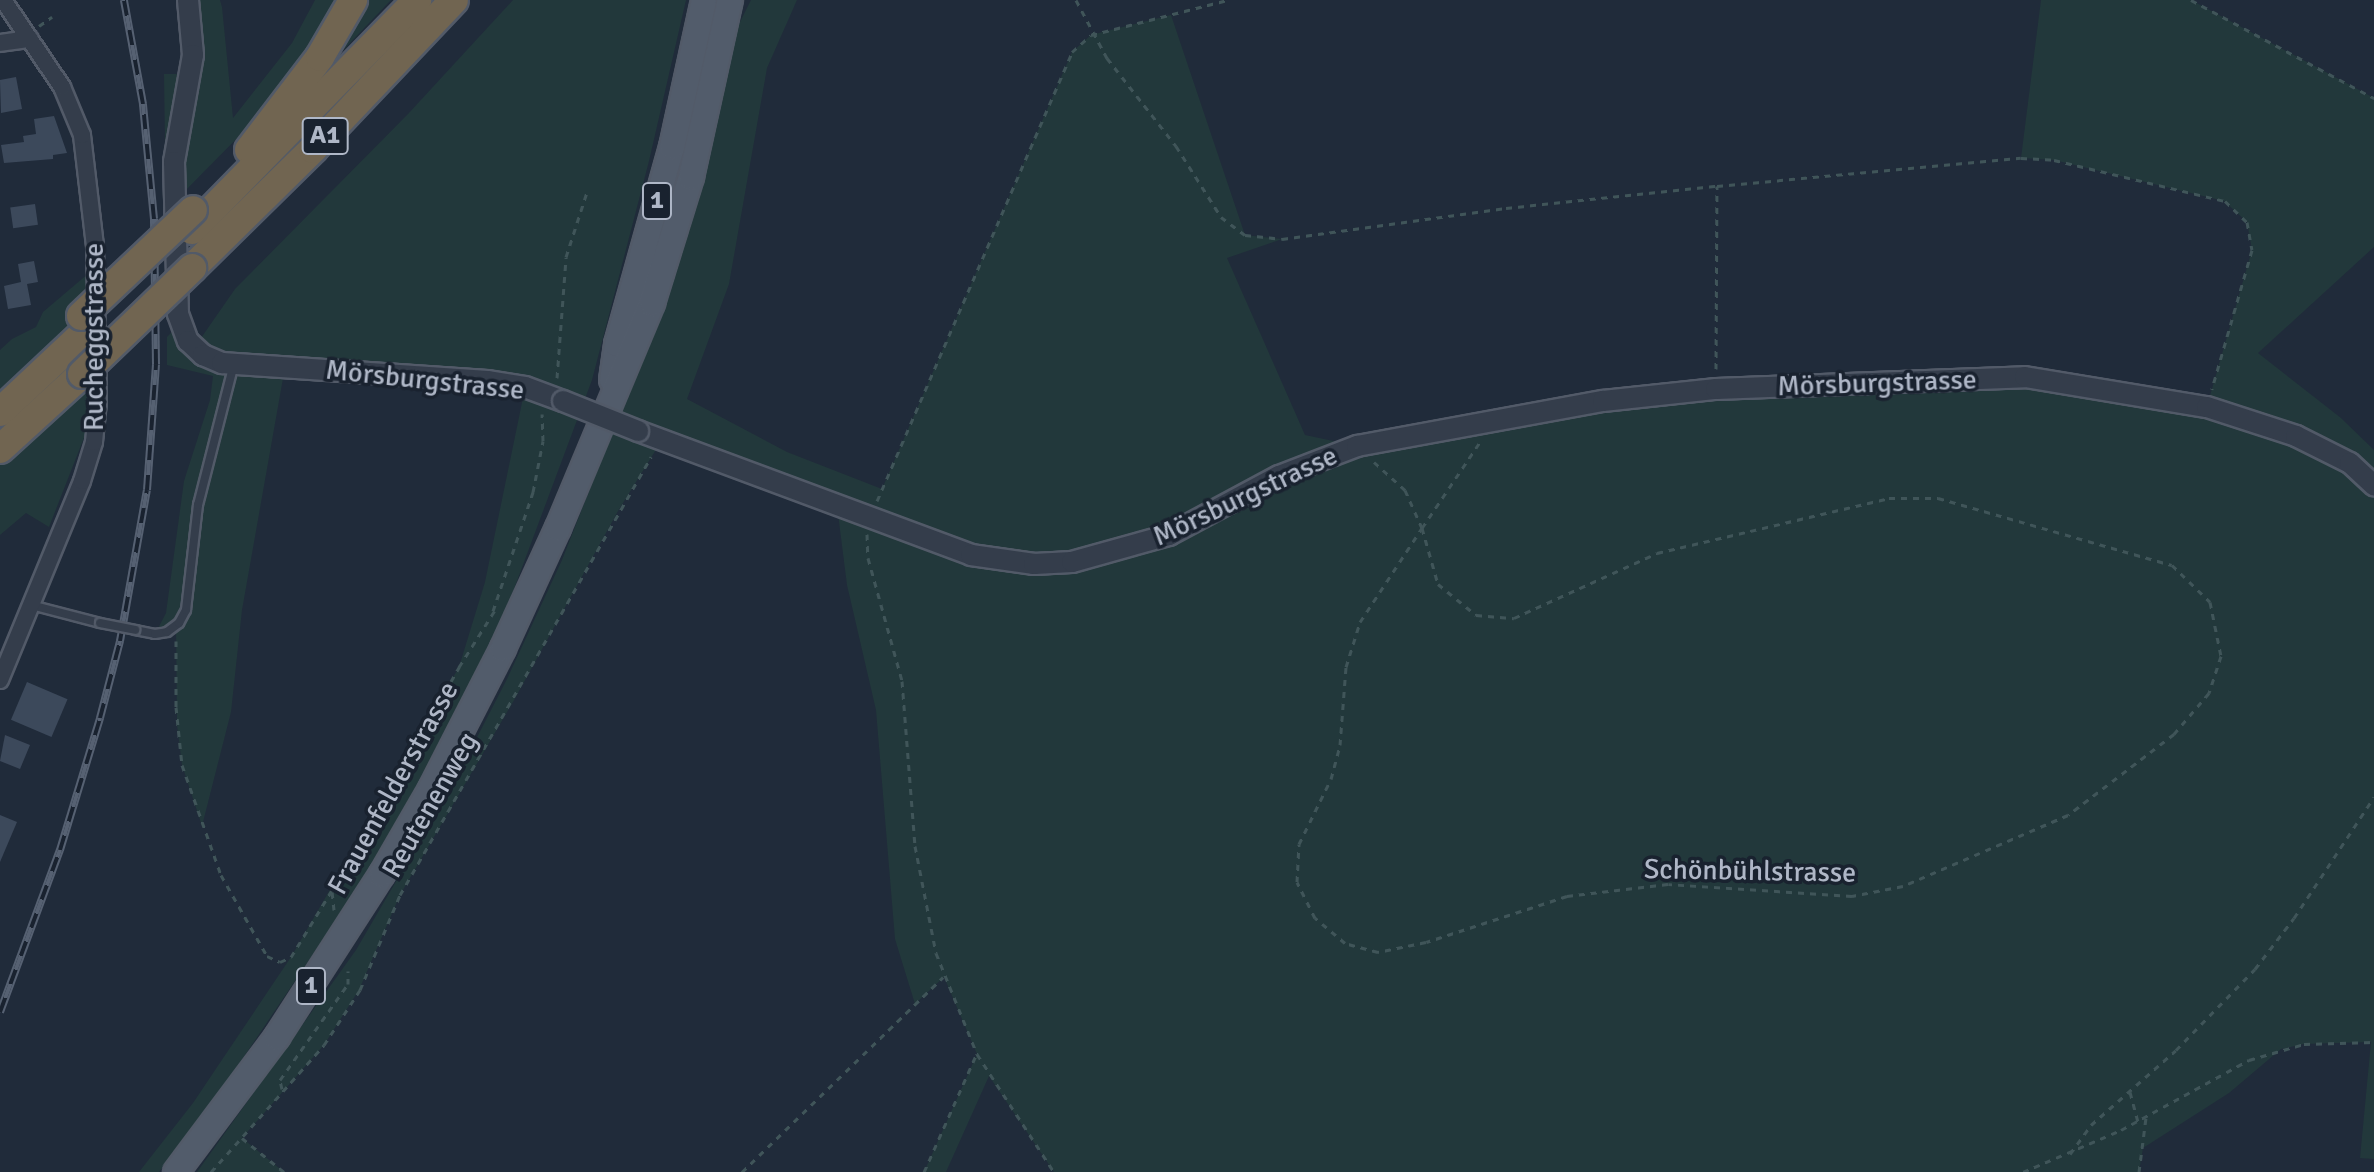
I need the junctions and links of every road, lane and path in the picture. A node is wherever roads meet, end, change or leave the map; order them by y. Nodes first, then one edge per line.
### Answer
1 (3, 0) edge
2 (188, 0) edge
3 (353, 0) edge
4 (417, 0) edge
5 (454, 0) edge
6 (704, 0) edge
7 (730, 0) edge
8 (1076, 0) edge
9 (1227, 0) edge
10 (2191, 0) edge
11 (52, 17) dead end
12 (46, 21) dead end
13 (1091, 35) junction
14 (30, 39) junction
15 (0, 43) edge
16 (2374, 98) edge
17 (1717, 186) junction
18 (587, 192) dead end
19 (192, 220) junction
20 (234, 364) junction
21 (1716, 389) junction
22 (559, 399) junction
23 (608, 402) junction
24 (2207, 407) junction
25 (0, 412) edge
26 (543, 419) dead end
27 (1496, 419) junction
28 (662, 440) junction
29 (1357, 446) junction
30 (0, 449) edge
31 (2374, 485) edge
32 (869, 517) junction
33 (1422, 528) junction
34 (508, 593) dead end
35 (31, 605) junction
36 (490, 618) junction
37 (176, 627) junction
38 (0, 680) edge
39 (2374, 797) edge
40 (332, 890) junction
41 (335, 916) dead end
42 (348, 971) dead end
43 (943, 977) junction
44 (2374, 1042) edge
45 (977, 1054) junction
46 (283, 1090) junction
47 (2130, 1092) junction
48 (2146, 1117) junction
49 (2138, 1122) junction
50 (242, 1138) junction
51 (2070, 1154) junction
52 (176, 1172) edge
53 (211, 1172) edge
54 (284, 1172) edge
55 (742, 1172) edge
56 (924, 1172) edge
57 (1054, 1172) edge
58 (2023, 1172) edge
59 (2139, 1172) edge

1 - 14 street, Rucheggstrasse
2 - 20 street, Mörsburgstrasse
3 - 19 highway
4 - 19 highway, A1
5 - 30 highway, A1, bridge
6 - 23 main road, Frauenfelderstrasse / 1
7 - 23 main road, Frauenfelderstrasse / 1
8 - 13 path
9 - 13 path
10 - 16 path
11 - 12 path
13 - 17 path
13 - 32 path
14 - 15 street
14 - 35 street, Rucheggstrasse
17 - 21 path
17 - 24 path
18 - 22 path
19 - 25 highway, A1
20 - 22 street, Mörsburgstrasse
20 - 37 lane
21 - 24 street, Mörsburgstrasse
21 - 27 street, Mörsburgstrasse
22 - 28 street, Mörsburgstrasse, bridge
23 - 52 main road, Frauenfelderstrasse / 1
24 - 31 street, Mörsburgstrasse
26 - 36 path
27 - 29 street, Mörsburgstrasse
27 - 33 path, Schönbühlstrasse
28 - 32 street, Mörsburgstrasse
28 - 46 path, Reutenenweg
29 - 32 street, Mörsburgstrasse
29 - 33 path, Schönbühlstrasse
32 - 43 path
33 - 33 path, Schönbühlstrasse
34 - 36 path
35 - 37 lane, bridge
35 - 38 street, Rucheggstrasse
36 - 40 path
37 - 40 path
39 - 47 path
40 - 41 path
42 - 46 path
43 - 45 path
43 - 55 path
44 - 48 path
45 - 56 path
45 - 57 path
46 - 50 path, Reutenenweg
47 - 49 path
47 - 51 path
48 - 49 path
48 - 59 path
49 - 51 path
50 - 53 path, Reutenenweg
50 - 54 path
51 - 58 path

